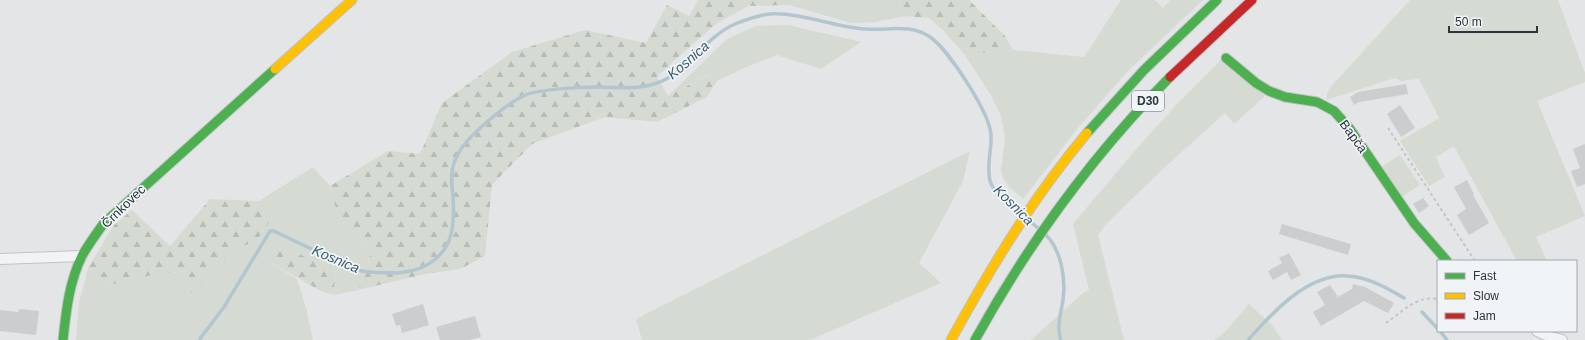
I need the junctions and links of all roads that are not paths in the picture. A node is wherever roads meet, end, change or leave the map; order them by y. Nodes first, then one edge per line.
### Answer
1 (352, 0) edge
2 (1217, 0) edge
3 (1252, 0) edge
4 (1226, 58) dead end
5 (82, 256) junction
6 (0, 259) edge
7 (1446, 260) edge
8 (1540, 332) edge
9 (62, 340) edge
10 (951, 340) edge
11 (975, 340) edge
12 (1562, 340) edge

1 - 5 main road, Črnkovec
2 - 10 main road, D30
3 - 11 main road, D30
4 - 7 main road, Bapča
5 - 6 street
5 - 9 main road, Črnkovec
8 - 12 street

